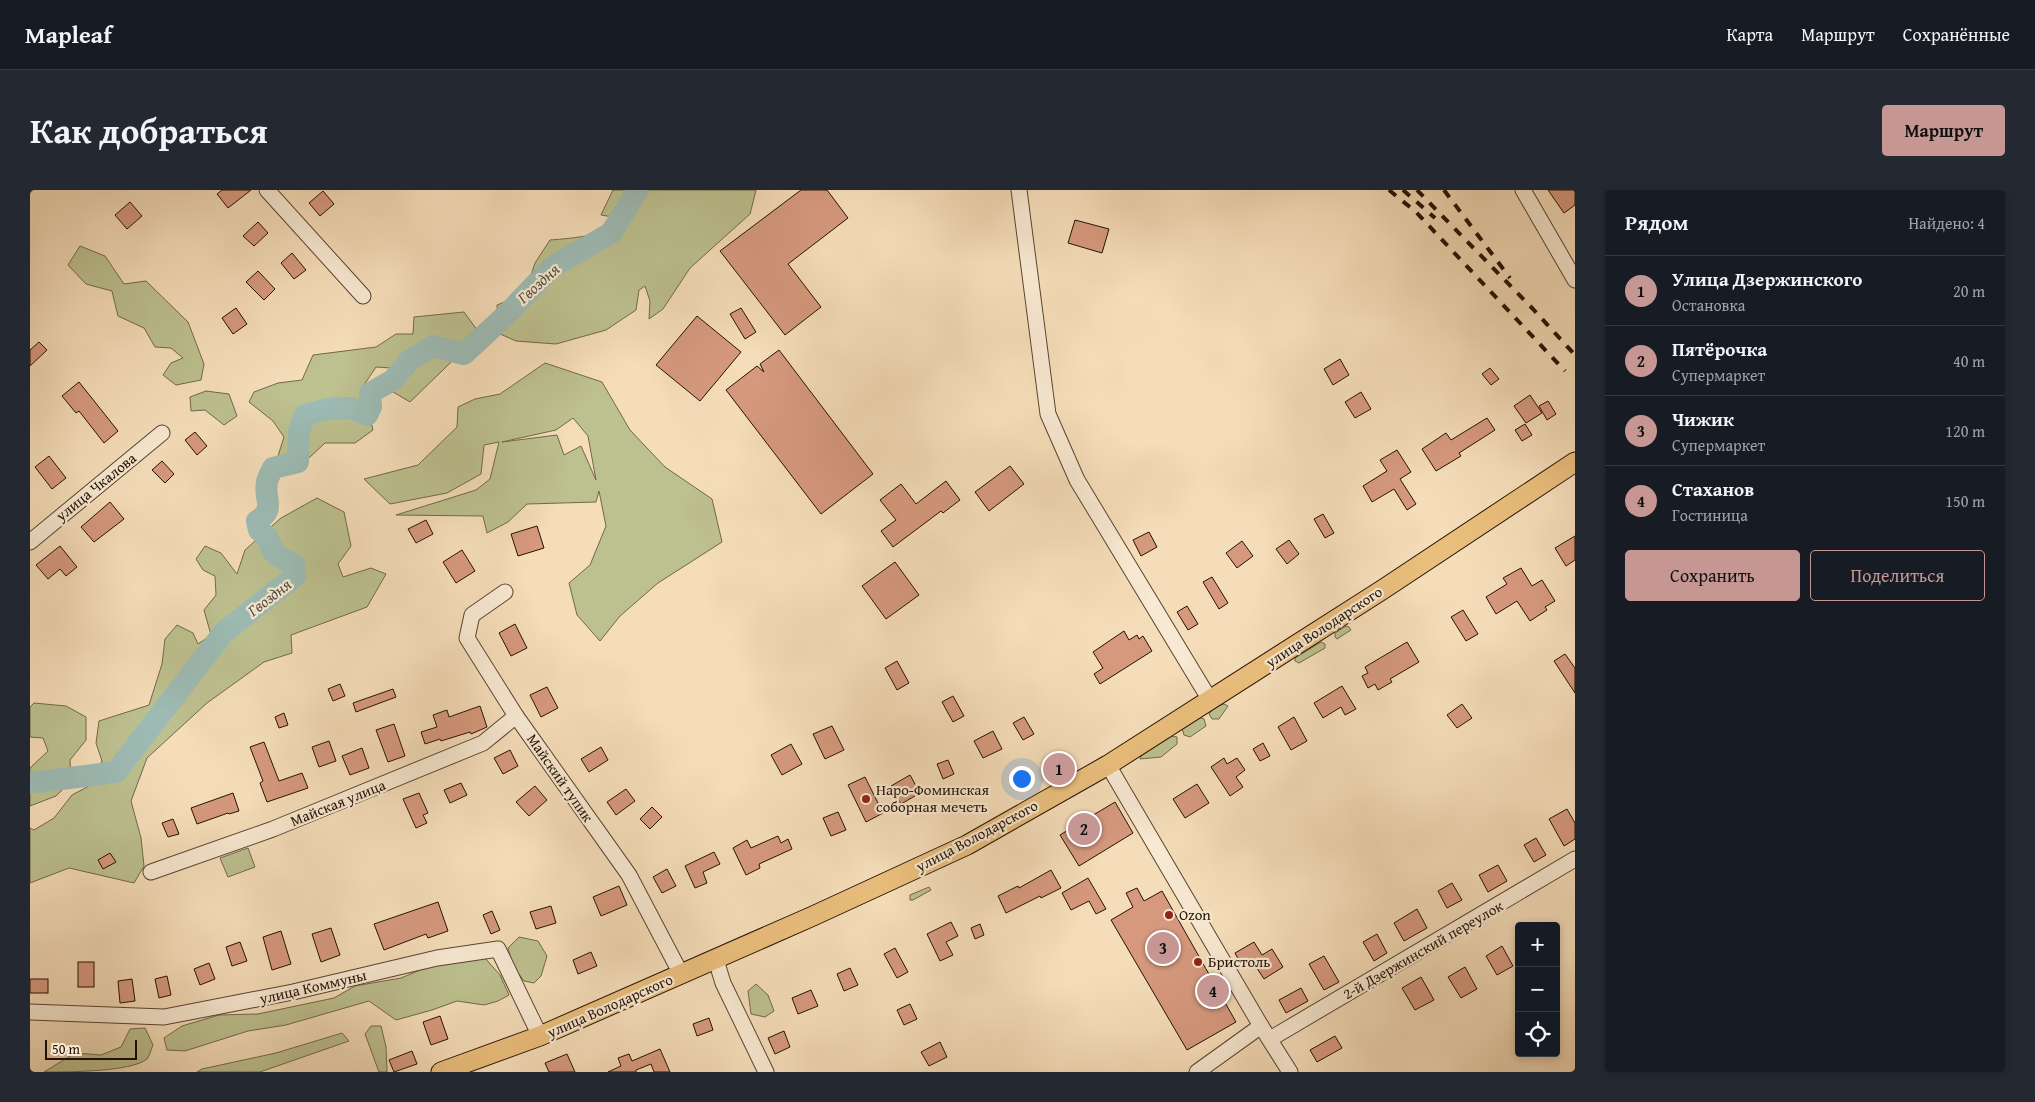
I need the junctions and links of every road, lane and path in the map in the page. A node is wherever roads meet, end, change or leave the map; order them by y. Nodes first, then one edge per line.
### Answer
1 (267, 190) edge
2 (1020, 190) edge
3 (1523, 190) edge
4 (1575, 280) edge
5 (363, 296) dead end
6 (162, 433) dead end
7 (1575, 462) edge
8 (30, 542) edge
9 (505, 592) dead end
10 (1210, 700) junction
11 (516, 716) junction
12 (1108, 765) junction
13 (1575, 859) edge
14 (151, 872) dead end
15 (716, 960) junction
16 (681, 974) junction
17 (30, 1012) edge
18 (1261, 1026) junction
19 (540, 1036) junction
20 (1270, 1039) junction
21 (441, 1072) edge
22 (766, 1072) edge
23 (1197, 1072) edge
24 (1290, 1072) edge

1 - 5 street
2 - 10 street
3 - 4 street
6 - 8 street, улица Чкалова
7 - 10 main road, улица Володарского
9 - 11 street, Майский тупик
10 - 12 main road, улица Володарского
11 - 14 street, Майская улица
11 - 16 street, Майский тупик
12 - 15 main road, улица Володарского
12 - 18 street
13 - 20 street, 2-й Дзержинский переулок
15 - 16 main road, улица Володарского
15 - 22 street
16 - 19 main road, улица Володарского
17 - 19 street, улица Коммуны
18 - 20 street
18 - 23 street
19 - 21 main road, улица Володарского
20 - 24 street

